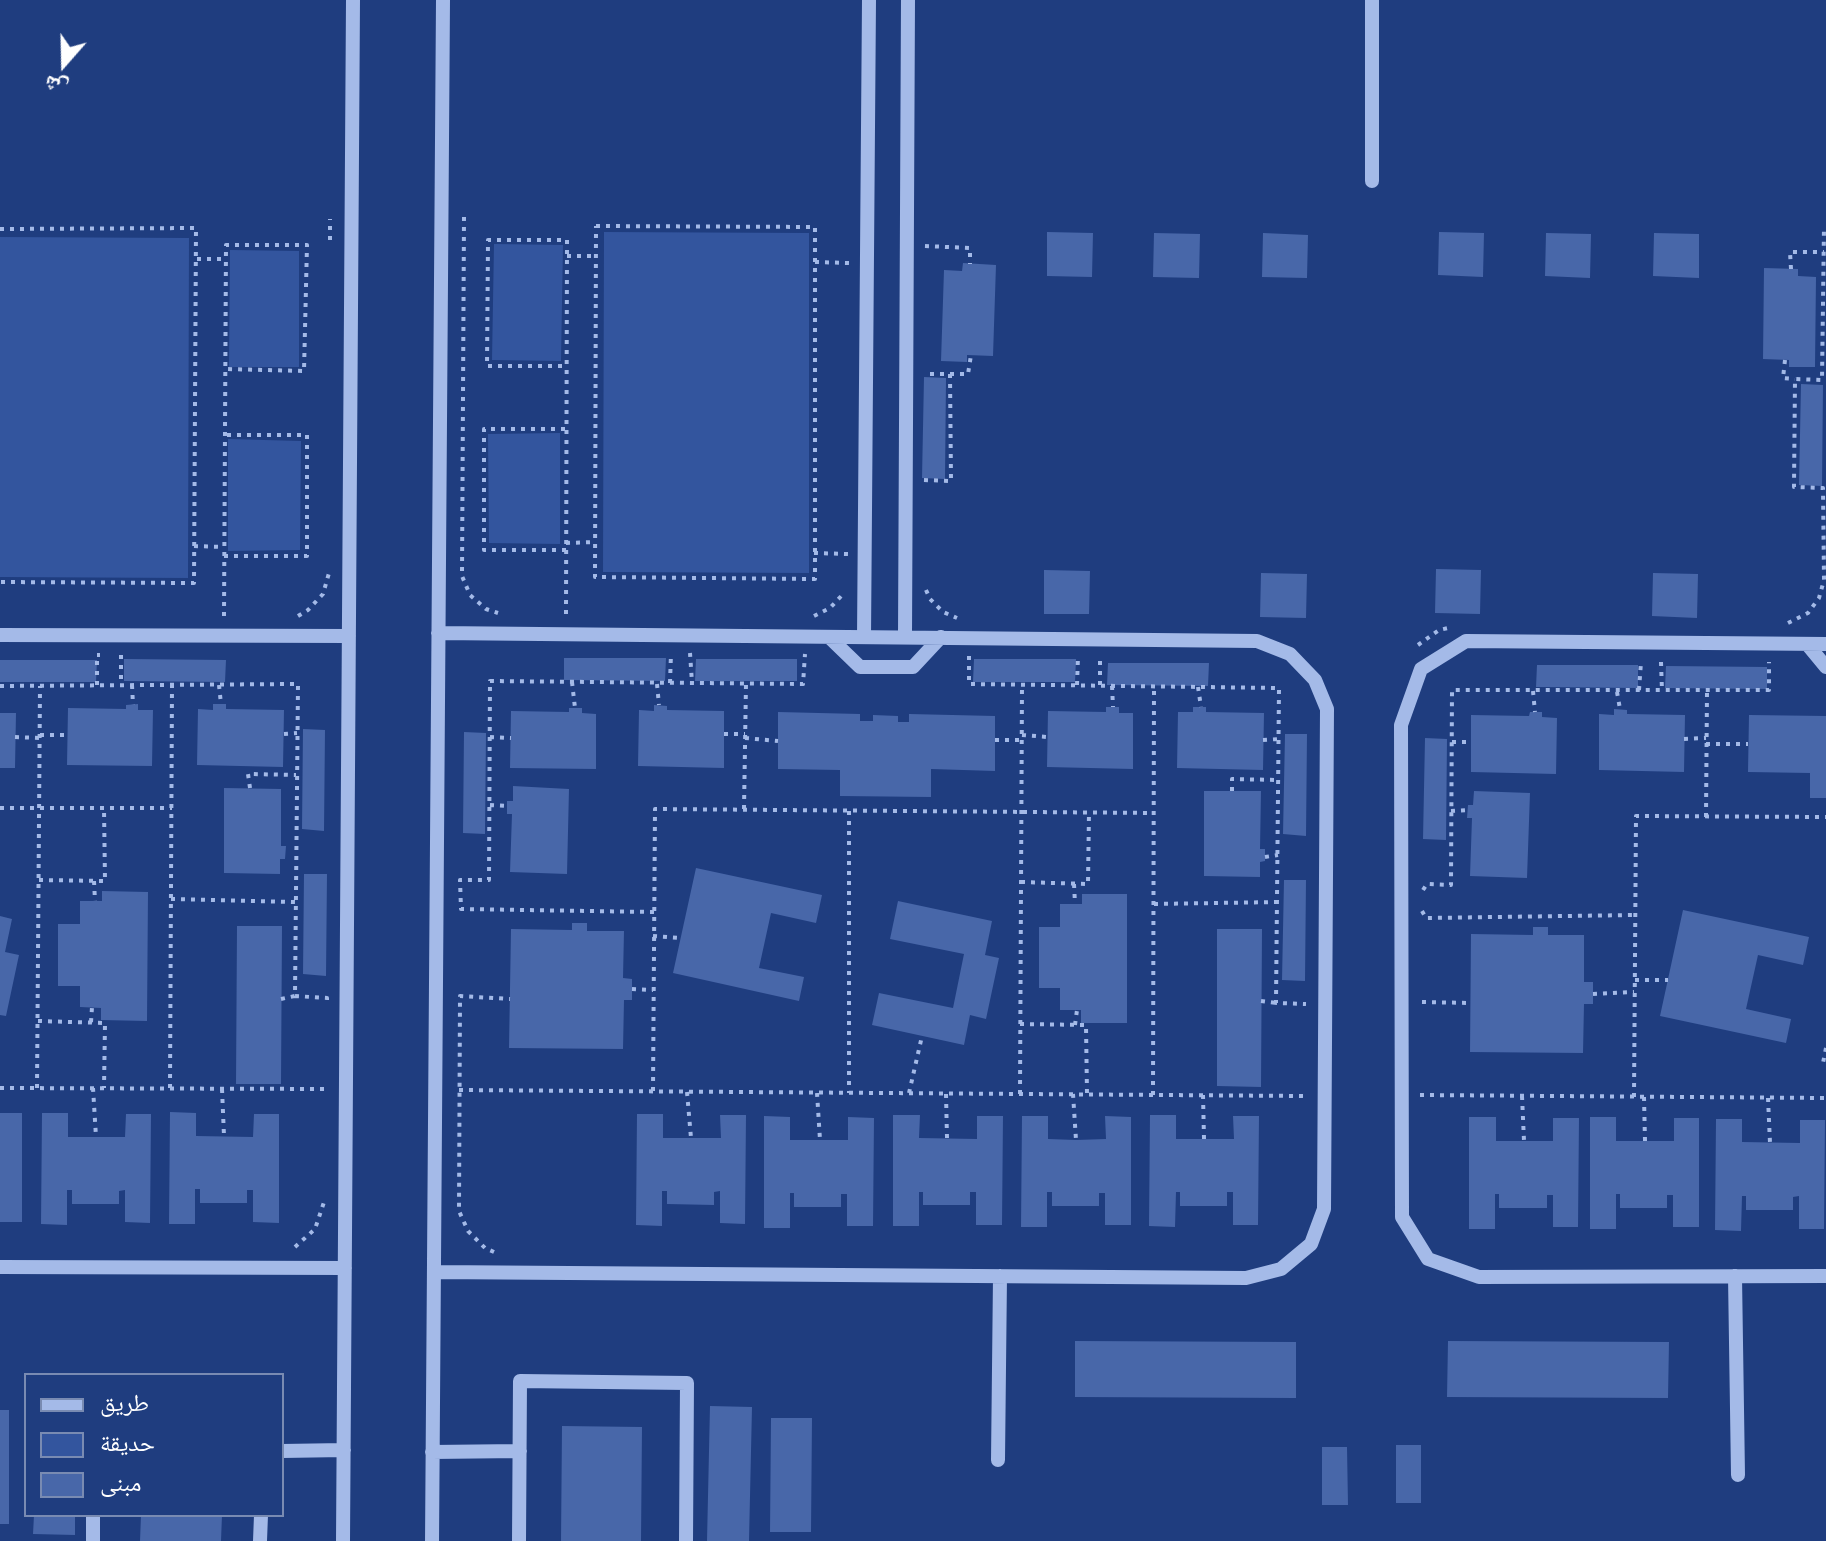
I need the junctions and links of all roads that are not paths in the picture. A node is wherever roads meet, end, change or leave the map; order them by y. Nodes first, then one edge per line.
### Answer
1 (353, 0) edge
2 (443, 0) edge
3 (869, 0) edge
4 (908, 0) edge
5 (1372, 0) edge
6 (1372, 181) dead end
7 (438, 633) junction
8 (0, 635) edge
9 (349, 636) junction
10 (905, 636) junction
11 (829, 637) junction
12 (864, 637) junction
13 (941, 637) junction
14 (1807, 644) junction
15 (1826, 644) edge
16 (1826, 667) edge
17 (0, 1267) edge
18 (345, 1268) junction
19 (434, 1272) junction
20 (1000, 1276) junction
21 (1735, 1276) junction
22 (1826, 1276) edge
23 (344, 1450) junction
24 (284, 1451) edge
25 (520, 1451) junction
26 (432, 1452) junction
27 (998, 1460) dead end
28 (1738, 1475) dead end
29 (93, 1517) edge
30 (261, 1517) edge
31 (343, 1538) edge
32 (432, 1540) edge
33 (93, 1541) edge
34 (260, 1541) edge
35 (519, 1541) edge
36 (686, 1541) edge

1 - 9 street
2 - 7 street
3 - 12 street
4 - 10 street
5 - 6 street
7 - 11 street
7 - 19 street
8 - 9 street
9 - 18 street
10 - 12 street
10 - 13 street
11 - 12 street
11 - 13 street
13 - 20 street
14 - 15 street
14 - 16 street
14 - 21 street
17 - 18 street
18 - 23 street
19 - 20 street
19 - 26 street
20 - 27 street
21 - 22 street
21 - 28 street
23 - 24 street
23 - 31 street
25 - 26 street
25 - 35 street
25 - 36 street
26 - 32 street
29 - 33 street
30 - 34 street

